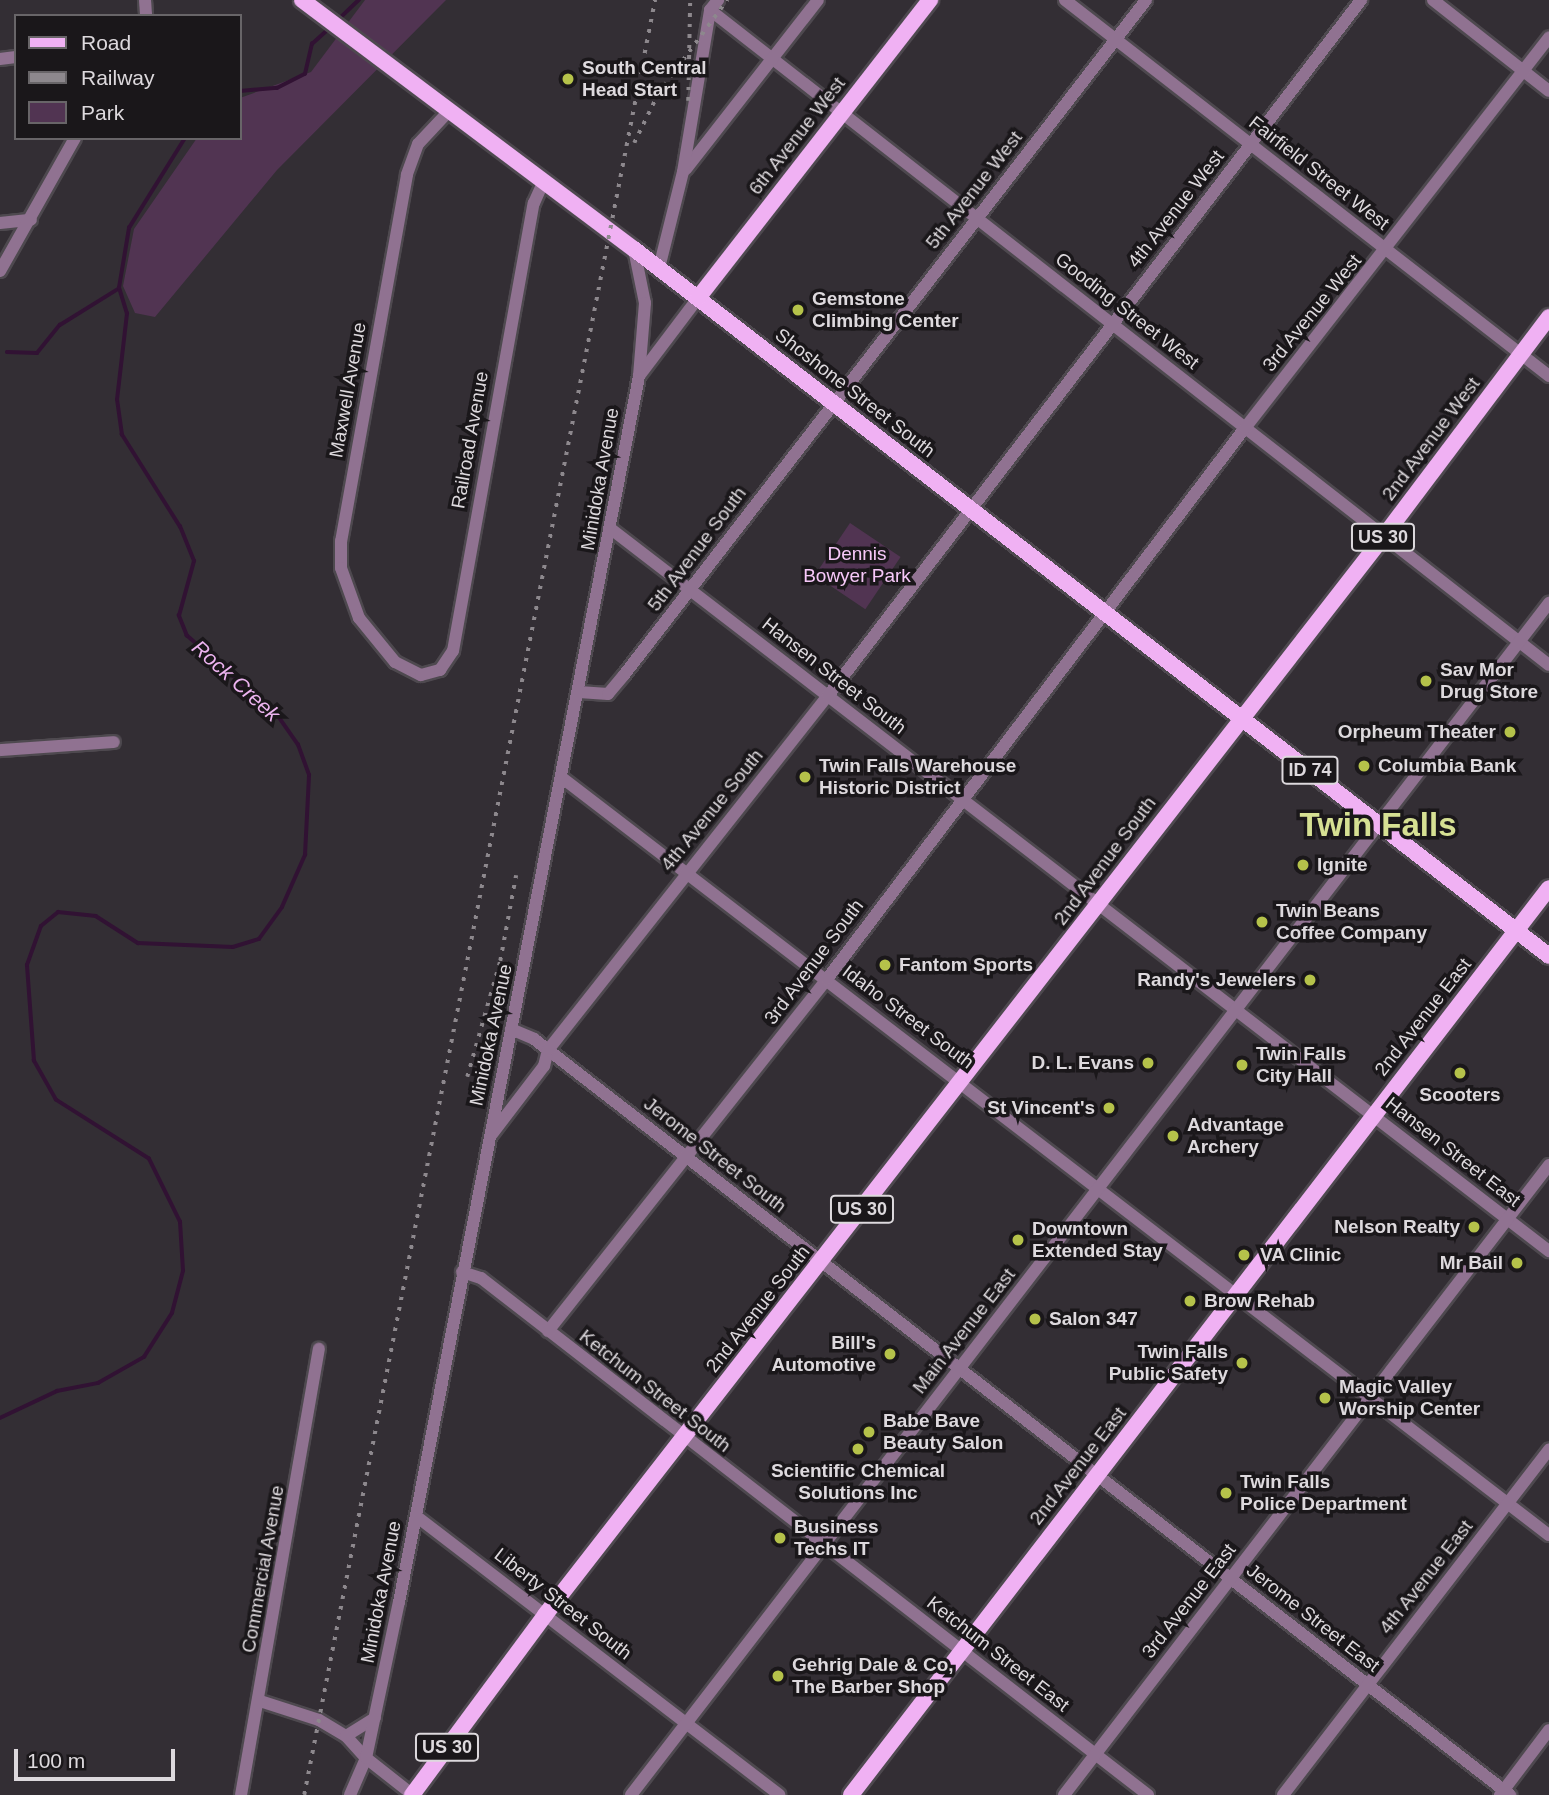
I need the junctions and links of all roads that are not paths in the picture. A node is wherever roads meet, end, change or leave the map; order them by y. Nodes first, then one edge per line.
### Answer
1 (302, 0) edge
2 (818, 0) edge
3 (930, 0) edge
4 (1065, 0) edge
5 (1146, 0) edge
6 (1361, 0) edge
7 (1433, 0) edge
8 (714, 5) edge
9 (1549, 37) edge
10 (1115, 39) junction
11 (772, 58) junction
12 (1523, 71) junction
13 (1549, 91) edge
14 (445, 109) junction
15 (842, 113) junction
16 (74, 140) edge
17 (1250, 144) junction
18 (683, 172) junction
19 (544, 181) junction
20 (977, 218) junction
21 (31, 220) junction
22 (0, 223) edge
23 (634, 249) junction
24 (1387, 250) junction
25 (659, 268) junction
26 (0, 271) edge
27 (698, 298) junction
28 (1549, 317) edge
29 (1112, 324) junction
30 (1520, 353) junction
31 (639, 376) junction
32 (1549, 376) edge
33 (833, 403) junction
34 (1245, 428) junction
35 (969, 508) junction
36 (611, 529) junction
37 (1384, 537) junction
38 (690, 590) junction
39 (1549, 603) edge
40 (1105, 612) junction
41 (1519, 642) junction
42 (1549, 665) edge
43 (406, 667) joint
44 (579, 692) junction
45 (828, 696) junction
46 (1240, 716) junction
47 (114, 742) dead end
48 (0, 750) edge
49 (561, 777) junction
50 (962, 799) junction
51 (1379, 824) junction
52 (687, 872) junction
53 (1549, 888) edge
54 (1099, 905) junction
55 (1516, 930) junction
56 (1549, 956) edge
57 (827, 979) junction
58 (1236, 1010) junction
59 (511, 1029) junction
60 (548, 1050) junction
61 (961, 1081) junction
62 (1374, 1115) junction
63 (489, 1137) junction
64 (686, 1157) junction
65 (1549, 1164) edge
66 (1098, 1186) junction
67 (1507, 1219) junction
68 (1549, 1251) edge
69 (821, 1262) junction
70 (462, 1272) junction
71 (1237, 1293) junction
72 (548, 1331) junction
73 (319, 1349) dead end
74 (961, 1367) junction
75 (1371, 1397) junction
76 (685, 1438) junction
77 (1549, 1449) edge
78 (1097, 1475) junction
79 (1508, 1503) junction
80 (416, 1516) junction
81 (1549, 1535) edge
82 (824, 1543) junction
83 (1231, 1578) junction
84 (545, 1615) junction
85 (962, 1651) junction
86 (1367, 1685) junction
87 (260, 1701) junction
88 (374, 1718) junction
89 (685, 1723) junction
90 (1549, 1730) edge
91 (346, 1736) junction
92 (1096, 1755) junction
93 (366, 1758) junction
94 (1504, 1793) edge
95 (241, 1795) edge
96 (351, 1795) edge
97 (412, 1795) edge
98 (631, 1795) edge
99 (779, 1795) edge
100 (851, 1795) edge
101 (1064, 1795) edge
102 (1148, 1795) edge
103 (1283, 1795) edge

1 - 14 main road, Shoshone Street South / ID 74
2 - 11 street
3 - 15 main road, 6th Avenue West
4 - 10 street, Fairfield Street West
5 - 10 street, 5th Avenue West
6 - 17 street, 4th Avenue West
7 - 12 street
8 - 11 street, Gooding Street West
8 - 18 street
9 - 12 street, 3rd Avenue West
10 - 17 street, Fairfield Street West
10 - 20 street, 5th Avenue West
11 - 15 street, Gooding Street West
11 - 18 street
12 - 13 street
12 - 24 street, 3rd Avenue West
14 - 19 main road, Shoshone Street South / ID 74
14 - 43 street, Maxwell Avenue
15 - 20 street, Gooding Street West
15 - 27 main road, 6th Avenue West
16 - 21 street
17 - 24 street, Fairfield Street West
17 - 29 street, 4th Avenue West
18 - 25 street
19 - 23 main road, Shoshone Street South / ID 74
19 - 43 street, Railroad Avenue
20 - 29 street, Gooding Street West
20 - 33 street, 5th Avenue West
21 - 22 street
21 - 26 street
23 - 25 main road, Shoshone Street South / ID 74
23 - 31 street
24 - 30 street, Fairfield Street West
24 - 34 street, 3rd Avenue West
25 - 27 main road, Shoshone Street South / ID 74
27 - 31 street, Minidoka Avenue
27 - 33 main road, Shoshone Street South / ID 74
28 - 30 main road, 2nd Avenue West / US 30
29 - 34 street, Gooding Street West
29 - 35 street, 4th Avenue West
30 - 32 street, Fairfield Street West
30 - 37 main road, 2nd Avenue West / US 30
31 - 36 street, Minidoka Avenue
33 - 35 main road, Shoshone Street South / ID 74
33 - 38 street, 5th Avenue South
34 - 37 street, Gooding Street West
34 - 40 street, 3rd Avenue West
35 - 40 main road, Shoshone Street South / ID 74
35 - 45 street, 4th Avenue South
36 - 38 street, Hansen Street South
36 - 44 street, Minidoka Avenue
37 - 41 street, Gooding Street West
37 - 46 main road, 2nd Avenue West / US 30
38 - 44 street, 5th Avenue South
38 - 45 street, Hansen Street South
39 - 41 street, Main Avenue East
40 - 46 main road, Shoshone Street South / ID 74
40 - 50 street, 3rd Avenue South
41 - 42 street, Gooding Street West
41 - 51 street, Main Avenue East
44 - 49 street, Minidoka Avenue
45 - 50 street, Hansen Street South
45 - 52 street, 4th Avenue South
46 - 51 main road, Shoshone Street South / ID 74
46 - 54 main road, 2nd Avenue South / US 30
47 - 48 street
49 - 52 street, Idaho Street South
49 - 59 street, Minidoka Avenue
50 - 54 street, Hansen Street South
50 - 57 street, 3rd Avenue South
51 - 55 main road, ID 74
51 - 58 street, Main Avenue East
52 - 57 street, Idaho Street South
52 - 60 street, 4th Avenue South
53 - 55 main road, 2nd Avenue East
54 - 58 street, Hansen Street East
54 - 61 main road, 2nd Avenue South / US 30
55 - 56 main road
55 - 62 main road, 2nd Avenue East
57 - 61 street, Idaho Street South
57 - 64 street, 3rd Avenue South
58 - 62 street, Hansen Street East
58 - 66 street, Main Avenue East
59 - 60 street, Jerome Street South
59 - 63 street, Minidoka Avenue
60 - 63 street, 4th Avenue South
60 - 64 street, Jerome Street South
61 - 66 street, Idaho Street South
61 - 69 main road, 2nd Avenue South / US 30
62 - 67 street, Hansen Street East
62 - 71 main road, 2nd Avenue East
63 - 70 street, Minidoka Avenue
64 - 69 street, Jerome Street South
64 - 72 street, 3rd Avenue South
65 - 67 street, 3rd Avenue East
66 - 71 street, Idaho Street South
66 - 74 street, Main Avenue East
67 - 68 street, Hansen Street East
67 - 75 street, 3rd Avenue East
69 - 74 street, Jerome Street South
69 - 76 main road, 2nd Avenue South / US 30
70 - 72 street, Ketchum Street South
70 - 80 street, Minidoka Avenue
71 - 75 street, Idaho Street South
71 - 78 main road, 2nd Avenue East
72 - 76 street, Ketchum Street South
73 - 87 street, Commercial Avenue
74 - 78 street, Jerome Street East
74 - 82 street, Main Avenue East
75 - 79 street, Idaho Street South
75 - 83 street, 3rd Avenue East
76 - 82 street, Ketchum Street South
76 - 84 main road, 2nd Avenue South / US 30
77 - 79 street, 4th Avenue East
78 - 83 street, Jerome Street East
78 - 85 main road, 2nd Avenue East
79 - 81 street, Idaho Street South
79 - 86 street, 4th Avenue East
80 - 84 street, Liberty Street South
80 - 88 street, Minidoka Avenue
82 - 85 street, Ketchum Street East
82 - 89 street, Main Avenue East
83 - 86 street, Jerome Street East
83 - 92 street, 3rd Avenue East
84 - 89 street, Liberty Street South
84 - 97 main road, 2nd Avenue South / US 30
85 - 92 street, Ketchum Street East
85 - 100 main road, 2nd Avenue East
86 - 94 street, Jerome Street East
86 - 103 street, 4th Avenue East
87 - 91 street
87 - 95 street, Commercial Avenue
88 - 91 street
88 - 93 street, Minidoka Avenue
89 - 98 street, Main Avenue East
89 - 99 street, Liberty Street South
90 - 94 street
91 - 93 street
92 - 101 street, 3rd Avenue East
92 - 102 street, Ketchum Street East
93 - 96 street, Minidoka Avenue
93 - 97 street

